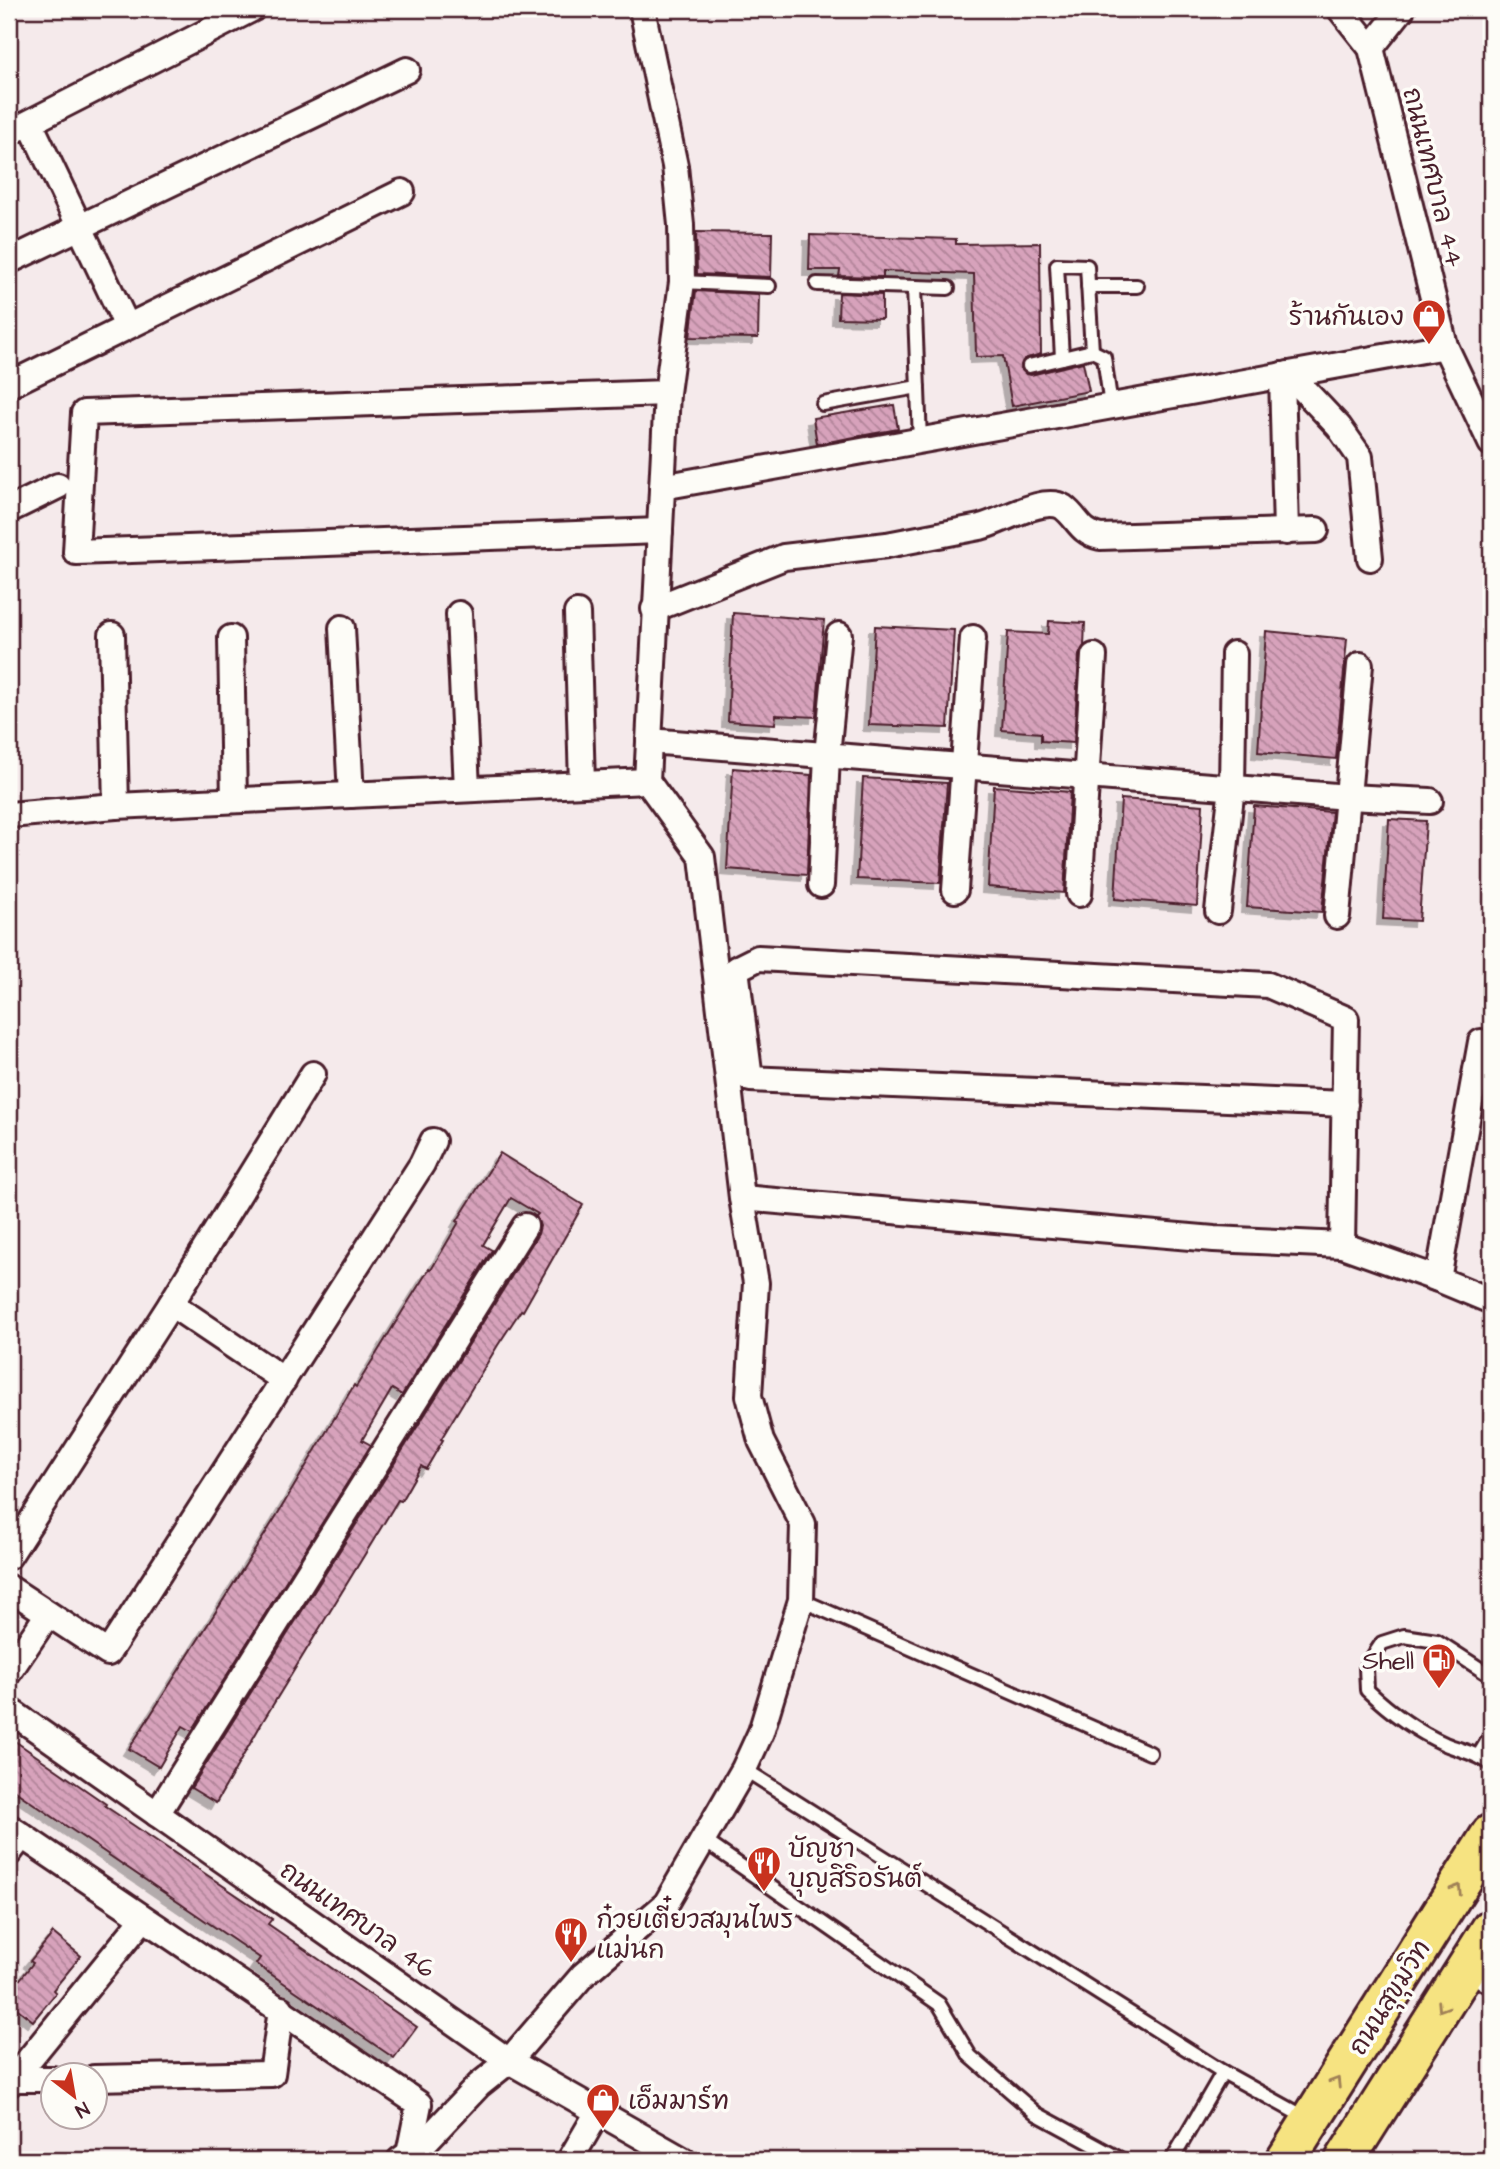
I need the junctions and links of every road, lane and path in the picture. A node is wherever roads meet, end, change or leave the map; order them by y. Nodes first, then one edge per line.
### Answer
1 (252, 9) edge
2 (642, 9) edge
3 (1340, 9) edge
4 (1402, 9) edge
5 (1371, 48) junction
6 (407, 70) dead end
7 (19, 128) edge
8 (402, 192) dead end
9 (78, 228) junction
10 (9, 261) edge
11 (682, 282) junction
12 (817, 284) dead end
13 (769, 286) dead end
14 (914, 286) junction
15 (1088, 286) junction
16 (1137, 286) dead end
17 (948, 288) dead end
18 (127, 326) junction
19 (1445, 346) junction
20 (1092, 351) junction
21 (1062, 358) junction
22 (1029, 366) dead end
23 (1285, 375) junction
24 (9, 385) edge
25 (918, 387) junction
26 (667, 393) junction
27 (823, 404) dead end
28 (1111, 407) junction
29 (920, 441) junction
30 (1491, 443) edge
31 (58, 486) dead end
32 (662, 487) junction
33 (9, 510) edge
34 (1316, 530) dead end
35 (660, 531) junction
36 (1286, 531) junction
37 (1370, 558) dead end
38 (654, 610) junction
39 (577, 613) dead end
40 (459, 614) dead end
41 (342, 628) dead end
42 (113, 635) dead end
43 (839, 635) dead end
44 (230, 638) dead end
45 (973, 638) dead end
46 (1234, 654) dead end
47 (1094, 656) dead end
48 (1360, 665) dead end
49 (649, 741) junction
50 (827, 755) junction
51 (965, 766) junction
52 (1086, 776) junction
53 (647, 781) junction
54 (582, 784) junction
55 (1232, 788) junction
56 (467, 789) junction
57 (351, 795) junction
58 (1348, 797) junction
59 (234, 800) junction
60 (1430, 801) dead end
61 (116, 806) junction
62 (9, 815) edge
63 (821, 885) dead end
64 (955, 890) dead end
65 (1079, 894) dead end
66 (1218, 911) dead end
67 (1337, 916) dead end
68 (1481, 1042) dead end
69 (313, 1074) dead end
70 (1345, 1104) junction
71 (433, 1141) dead end
72 (742, 1198) junction
73 (525, 1226) dead end
74 (1342, 1245) junction
75 (1438, 1279) junction
76 (1491, 1301) edge
77 (171, 1304) junction
78 (284, 1380) junction
79 (9, 1556) edge
80 (9, 1588) edge
81 (801, 1600) junction
82 (48, 1614) junction
83 (9, 1672) edge
84 (1491, 1676) edge
85 (9, 1710) edge
86 (1491, 1735) edge
87 (1150, 1752) dead end
88 (1479, 1755) junction
89 (1491, 1764) edge
90 (744, 1769) junction
91 (157, 1814) junction
92 (1491, 1834) edge
93 (13, 1839) edge
94 (702, 1839) junction
95 (143, 1919) junction
96 (1491, 1929) edge
97 (1480, 1974) edge
98 (281, 2010) junction
99 (509, 2061) junction
100 (1223, 2072) junction
101 (108, 2078) edge
102 (38, 2080) edge
103 (11, 2082) edge
104 (598, 2112) junction
105 (1311, 2121) junction
106 (407, 2158) edge
107 (570, 2160) edge
108 (683, 2160) edge
109 (1122, 2160) edge
110 (1172, 2160) edge
111 (1286, 2160) edge
112 (1345, 2160) edge

1 - 7 street
2 - 11 street
3 - 5 street, ถนนเทศบาล 44
4 - 5 street
5 - 19 street, ถนนเทศบาล 44
6 - 9 street
7 - 9 street
8 - 18 street
9 - 10 street
9 - 18 street
11 - 13 lane
11 - 26 street
12 - 14 lane
14 - 17 lane
14 - 25 lane
15 - 16 lane
15 - 20 lane
15 - 21 lane
18 - 24 street
19 - 23 street
19 - 30 street, ถนนเทศบาล 44
20 - 21 lane
20 - 28 lane
21 - 22 lane
23 - 28 street
23 - 36 street
23 - 37 street
25 - 27 lane
25 - 29 lane
26 - 32 street
26 - 35 street
28 - 29 street
29 - 32 street
31 - 33 street
32 - 35 street
34 - 36 street
35 - 38 street
36 - 38 street
38 - 49 street
39 - 54 street
40 - 56 street
41 - 57 street
42 - 61 street
43 - 50 street
44 - 59 street
45 - 51 street
46 - 55 street
47 - 52 street
48 - 58 street
49 - 50 street
49 - 53 street
50 - 51 street
50 - 63 street
51 - 52 street
51 - 64 street
52 - 55 street
52 - 65 street
53 - 54 street
53 - 72 street
54 - 56 street
55 - 58 street
55 - 66 street
56 - 57 street
57 - 59 street
58 - 60 street
58 - 67 street
59 - 61 street
61 - 62 street
68 - 75 street
69 - 77 street
70 - 70 street
70 - 74 street
71 - 78 street
72 - 74 street
72 - 81 street
73 - 91 street
74 - 75 street
75 - 76 street
77 - 78 street
77 - 79 street
78 - 82 street
80 - 82 street
81 - 87 lane
81 - 90 street
82 - 83 street
84 - 88 lane
85 - 91 street, ถนนเทศบาล 46
86 - 88 lane
88 - 89 lane
90 - 94 street
90 - 100 lane
91 - 99 street, ถนนเทศบาล 46
105 -> 92 highway, ถนนสุขุมวิท
93 - 95 street
94 - 99 street
94 - 109 lane
95 - 98 street
95 - 103 street
96 - 97 highway, ถนนสุขุมวิท
97 -> 112 highway, ถนนสุขุมวิท
98 - 101 street
98 - 106 street
99 - 104 street, ถนนเทศบาล 46
99 - 106 street
100 - 105 lane
100 - 110 lane
102 - 103 street
104 - 107 street
104 - 108 street, ถนนเทศบาล 46
105 - 111 highway, ถนนสุขุมวิท

